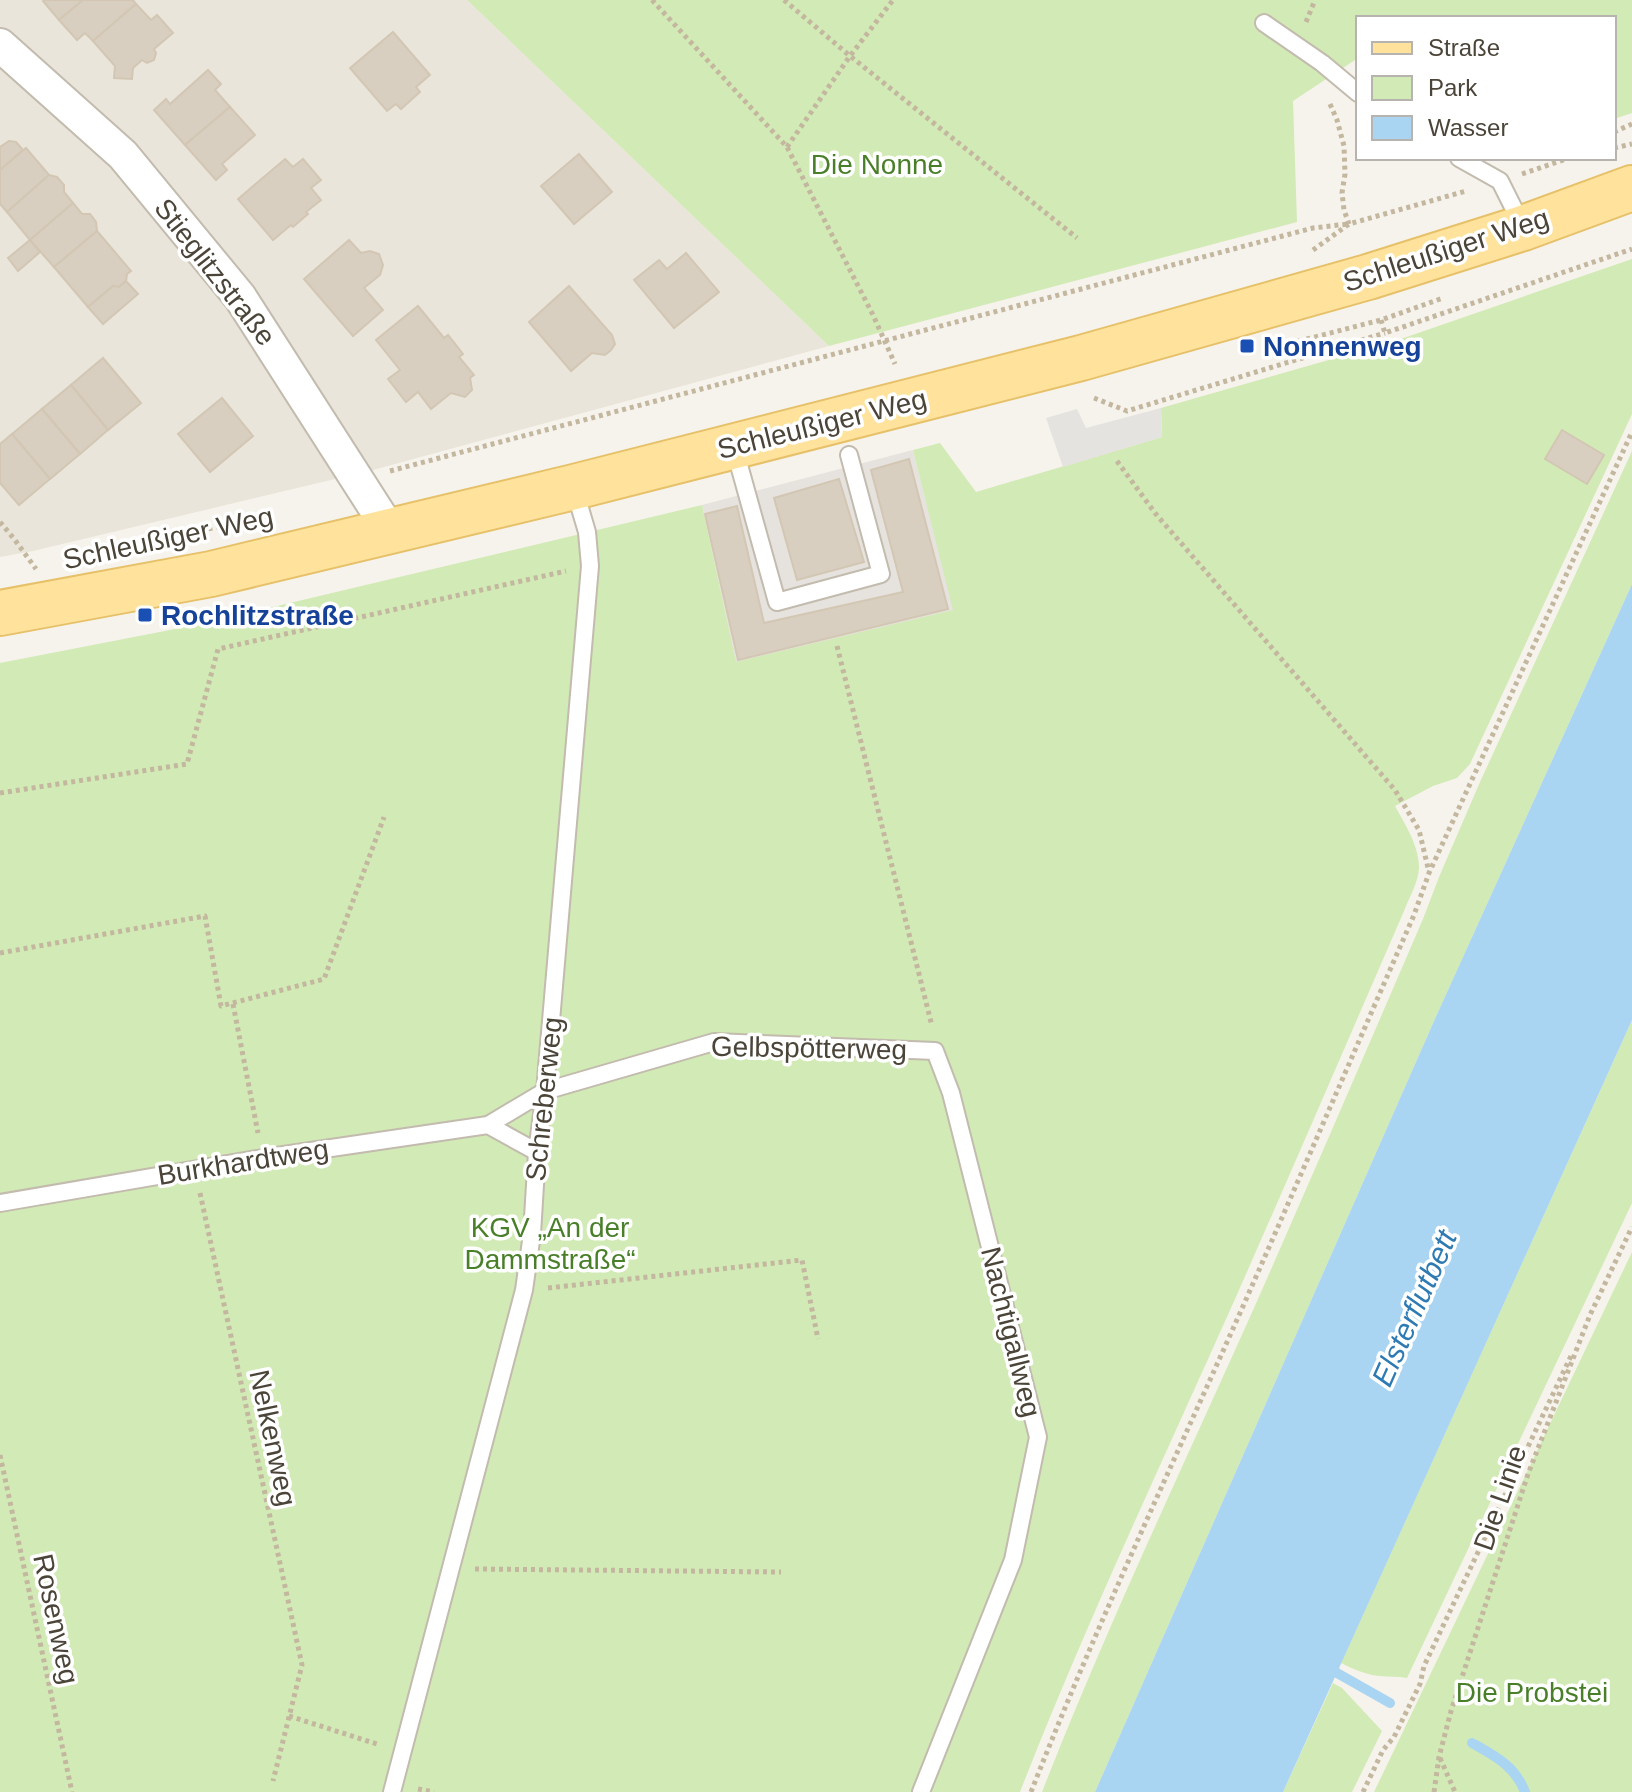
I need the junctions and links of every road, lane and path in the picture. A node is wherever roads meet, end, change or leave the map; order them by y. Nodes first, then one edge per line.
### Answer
1 (652, 0) edge
2 (784, 0) edge
3 (893, 0) edge
4 (1264, 23) dead end
5 (0, 45) edge
6 (850, 56) junction
7 (1322, 63) junction
8 (1356, 91) edge
9 (787, 147) junction
10 (1463, 160) edge
11 (1632, 188) edge
12 (1433, 200) dead end
13 (1349, 224) junction
14 (1523, 228) junction
15 (1077, 238) dead end
16 (1632, 249) edge
17 (1381, 320) dead end
18 (1385, 333) junction
19 (885, 342) junction
20 (895, 364) dead end
21 (1094, 398) dead end
22 (1632, 432) edge
23 (734, 447) junction
24 (849, 455) dead end
25 (1117, 461) dead end
26 (358, 479) junction
27 (574, 487) junction
28 (275, 515) dead end
29 (0, 522) edge
30 (390, 531) junction
31 (124, 547) dead end
32 (25, 553) dead end
33 (49, 563) dead end
34 (590, 566) junction
35 (23, 568) dead end
36 (0, 613) edge
37 (837, 646) dead end
38 (0, 793) edge
39 (384, 817) dead end
40 (1429, 873) junction
41 (0, 953) edge
42 (233, 1004) junction
43 (935, 1051) junction
44 (545, 1091) junction
45 (488, 1125) junction
46 (537, 1152) junction
47 (263, 1158) junction
48 (194, 1169) junction
49 (0, 1203) edge
50 (1632, 1227) edge
51 (524, 1290) junction
52 (1590, 1315) junction
53 (818, 1339) dead end
54 (0, 1455) edge
55 (450, 1569) junction
56 (781, 1572) dead end
57 (289, 1716) junction
58 (402, 1752) junction
59 (1439, 1757) junction
60 (273, 1781) dead end
61 (72, 1792) edge
62 (392, 1792) edge
63 (921, 1792) edge
64 (1031, 1792) edge
65 (1363, 1792) edge
66 (1434, 1792) edge
67 (1455, 1792) edge

1 - 9 path
2 - 6 path
3 - 6 path
4 - 7 lane
5 - 26 street, Stieglitzstraße
6 - 9 path
6 - 15 path
7 - 8 lane
7 - 13 path
9 - 19 path
10 - 14 lane
11 - 14 main road, Schleußiger Weg
12 - 13 path, Schleußiger Weg
13 - 19 path, Schleußiger Weg
14 - 23 main road, Schleußiger Weg
16 - 18 path
17 - 18 path
18 - 21 path
19 - 20 path
19 - 26 path, Schleußiger Weg
22 - 40 path
23 - 24 lane
23 - 27 main road, Schleußiger Weg
25 - 40 path
26 - 30 street, Stieglitzstraße
27 - 30 main road, Schleußiger Weg
27 - 34 lane, Schreberweg
28 - 31 path, Schleußiger Weg
29 - 32 path
30 - 36 main road, Schleußiger Weg
33 - 35 path, Schleußiger Weg
34 - 38 path
34 - 44 lane, Schreberweg
37 - 43 path
39 - 42 path
40 - 64 path
41 - 42 path
42 - 47 path
43 - 44 lane, Gelbspötterweg
43 - 63 lane, Nachtigallweg
44 - 45 lane, Burkhardtweg
44 - 46 lane, Schreberweg
45 - 46 lane
45 - 47 lane, Burkhardtweg
46 - 51 lane, Schreberweg
47 - 48 lane, Burkhardtweg
48 - 49 lane, Burkhardtweg
48 - 57 path, Nelkenweg
50 - 52 path, Die Linie
51 - 53 path
51 - 55 lane, Schreberweg
52 - 59 path, Die Linie
52 - 65 path
54 - 61 path, Rosenweg
55 - 56 path
55 - 58 lane, Schreberweg
57 - 58 path
57 - 60 path, Nelkenweg
58 - 62 lane, Schreberweg
59 - 66 path, Die Linie
59 - 67 path

